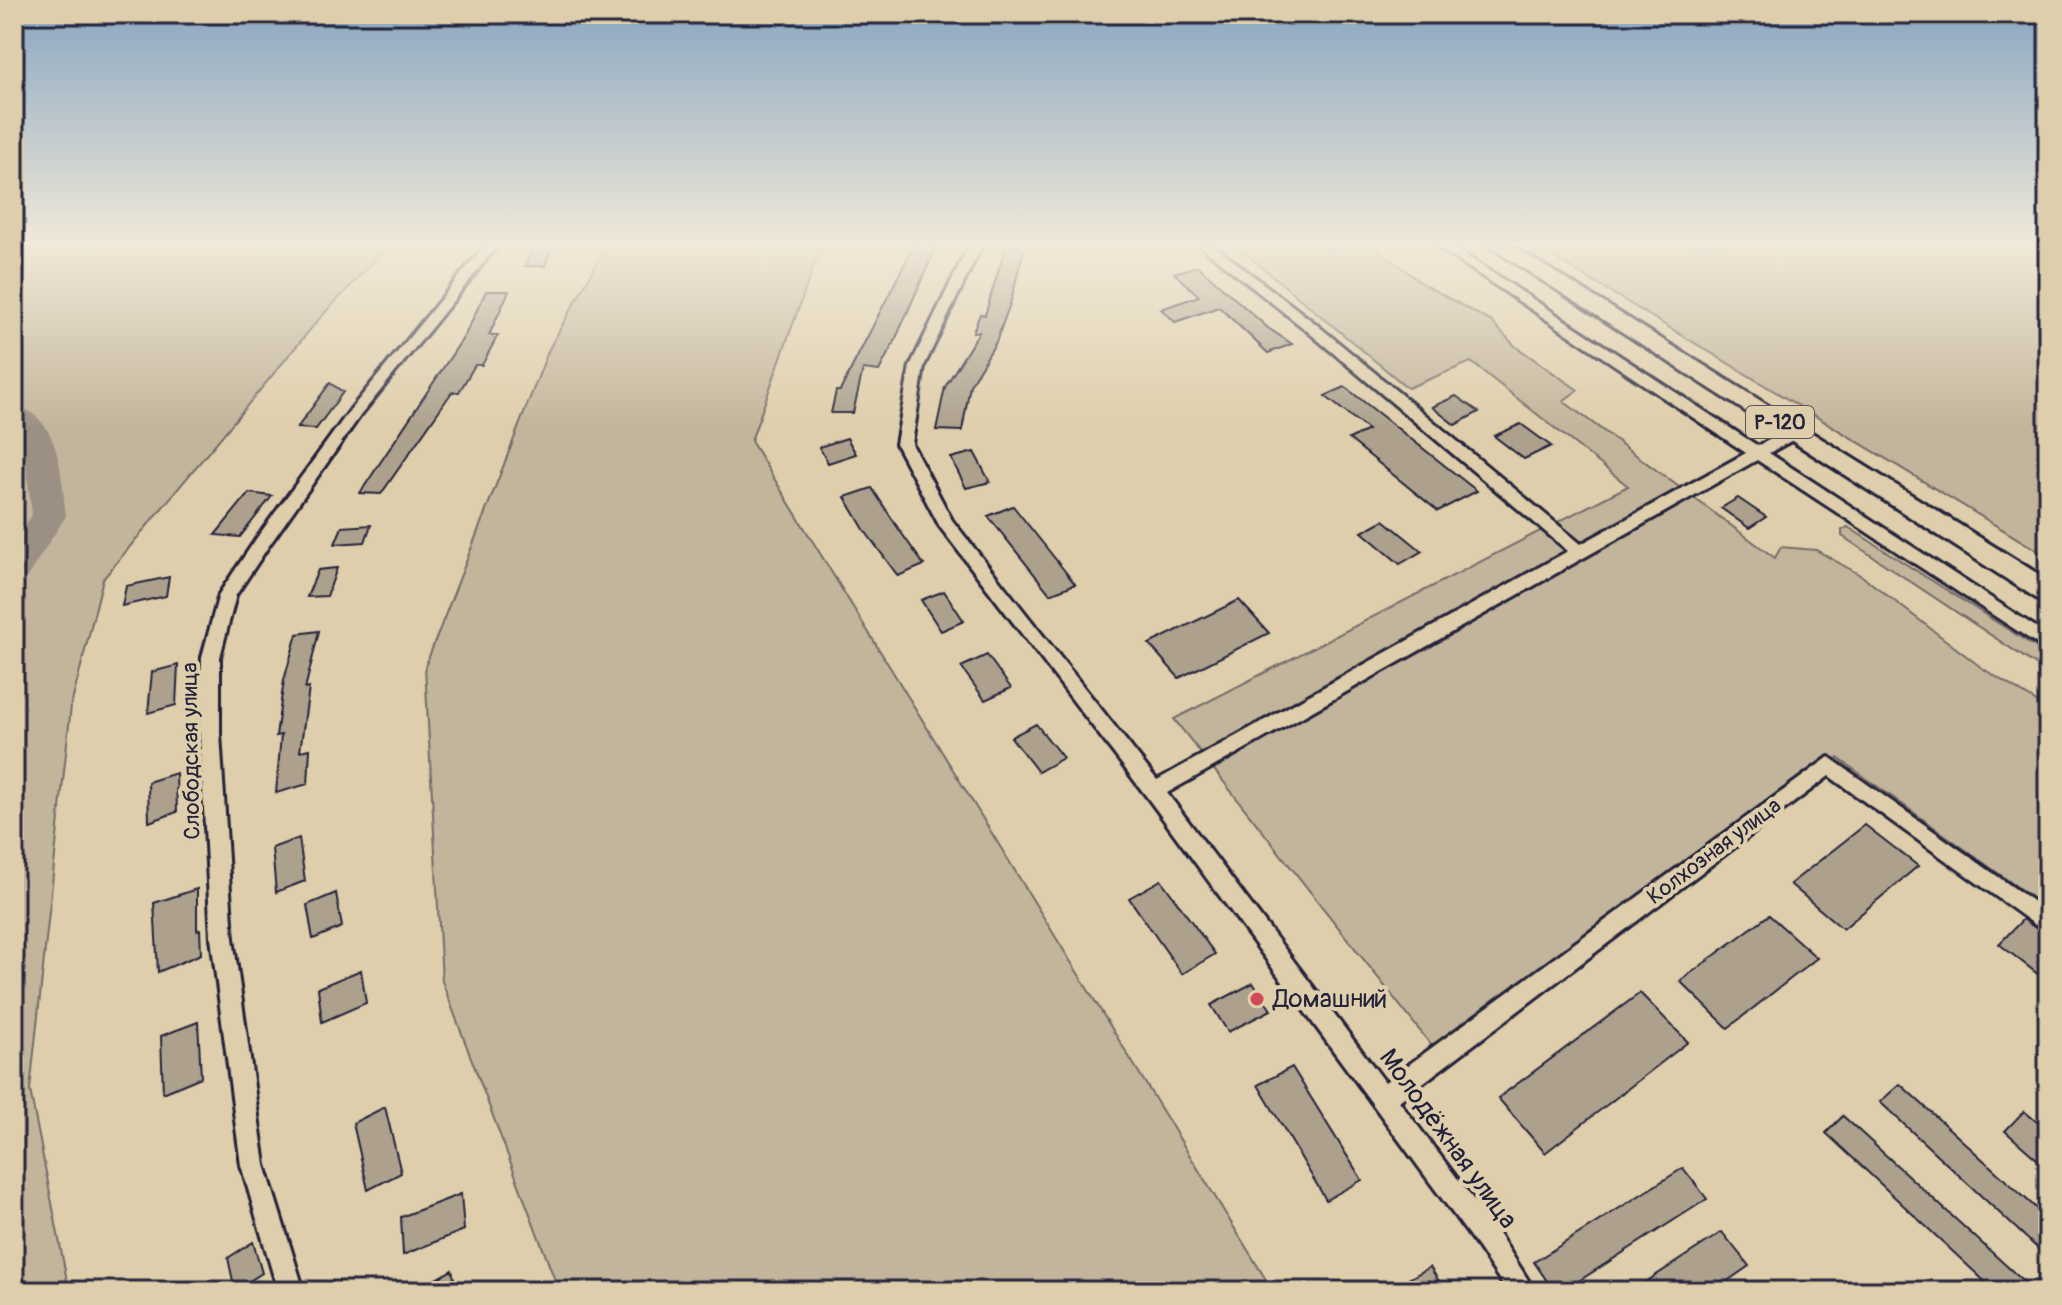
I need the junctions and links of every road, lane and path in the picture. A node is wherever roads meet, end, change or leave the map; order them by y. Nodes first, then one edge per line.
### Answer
1 (442, 306) edge
2 (946, 306) edge
3 (1284, 306) edge
4 (1533, 306) edge
5 (1594, 306) edge
6 (1795, 432) junction
7 (1759, 455) junction
8 (1581, 553) junction
9 (2048, 593) edge
10 (2048, 644) edge
11 (1154, 791) junction
12 (2048, 924) edge
13 (1383, 1098) junction
14 (291, 1291) edge
15 (1522, 1291) edge

1 - 14 street, Слободская улица
2 - 11 street, Молодёжная улица
3 - 8 street
4 - 7 street
5 - 6 highway, Р-120
6 - 7 street
6 - 9 highway, Р-120
7 - 8 street
7 - 10 street
8 - 11 street
11 - 13 street, Молодёжная улица
12 - 13 street, Колхозная улица
13 - 15 street, Молодёжная улица

